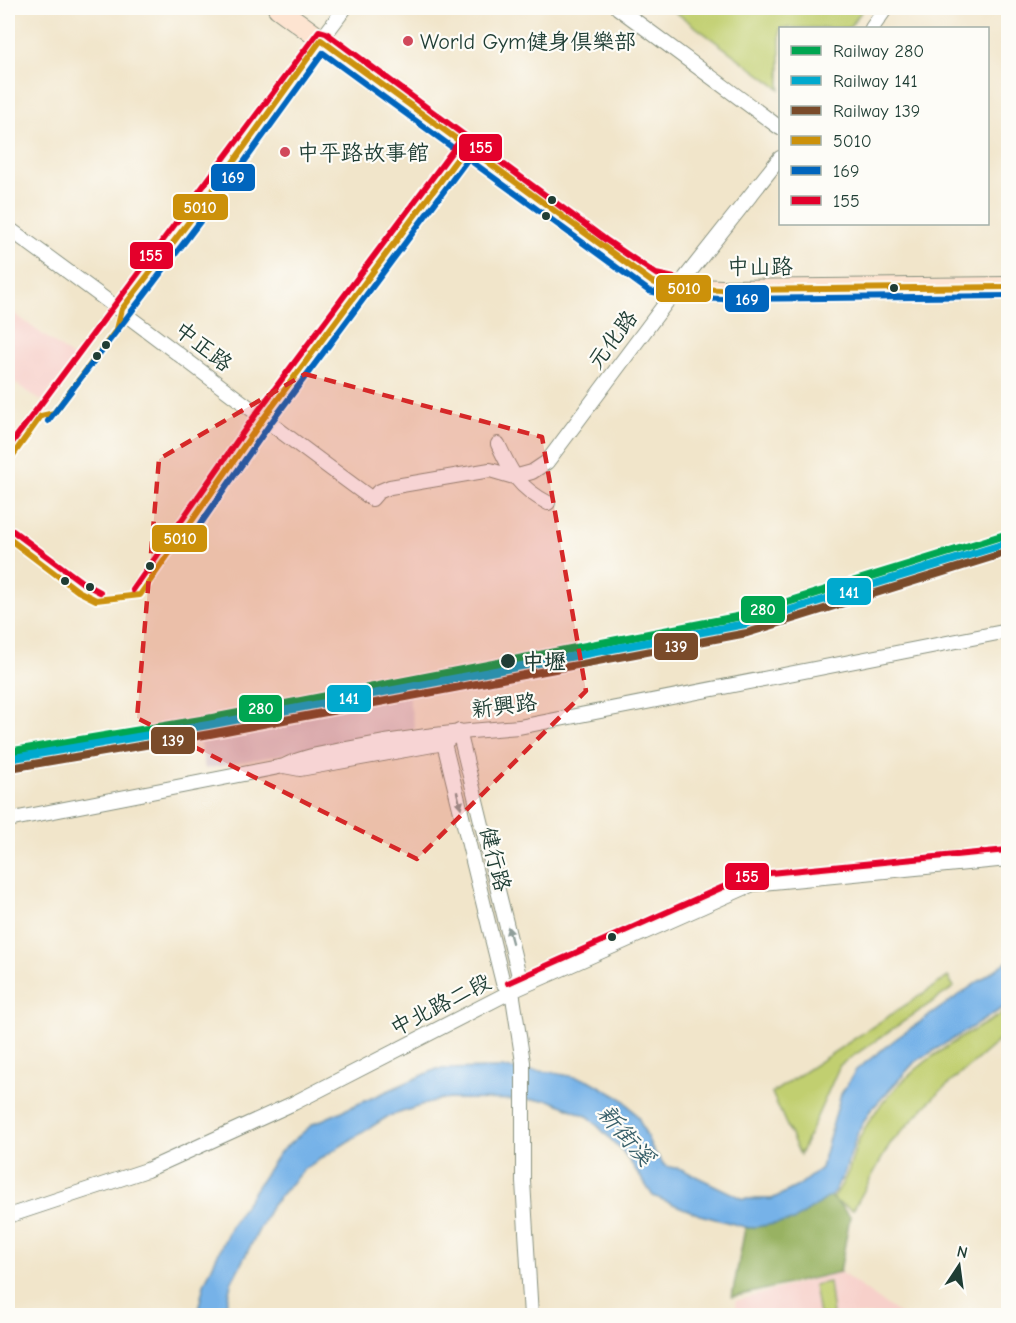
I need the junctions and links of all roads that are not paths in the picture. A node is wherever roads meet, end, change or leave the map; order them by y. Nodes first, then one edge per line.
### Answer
1 (278, 8) edge
2 (345, 8) edge
3 (618, 8) edge
4 (886, 8) edge
5 (873, 27) edge
6 (321, 40) junction
7 (779, 127) edge
8 (779, 159) edge
9 (8, 228) edge
10 (1008, 287) edge
11 (677, 288) junction
12 (498, 444) dead end
13 (514, 477) junction
14 (548, 503) dead end
15 (1008, 631) edge
16 (459, 731) junction
17 (443, 739) junction
18 (284, 766) junction
19 (8, 820) edge
20 (1008, 859) edge
21 (512, 991) junction
22 (8, 1216) edge
23 (531, 1316) edge

1 - 6 main road, 中山路
2 - 6 street
3 - 7 street
4 - 5 street
6 - 11 main road, 中山路
8 - 11 street, 元化路
9 - 13 street, 中正路
10 - 11 main road, 中山路
11 - 13 street, 元化路
12 - 13 street
13 - 14 street
15 - 16 street, 新興路
16 - 17 street, 新興路
21 -> 16 street, 健行路
17 - 18 street
17 - 18 street
17 -> 21 street, 健行路
18 - 19 street
20 - 21 street, 中北路二段
21 - 22 street, 中北路二段
21 - 23 street, 健行路

